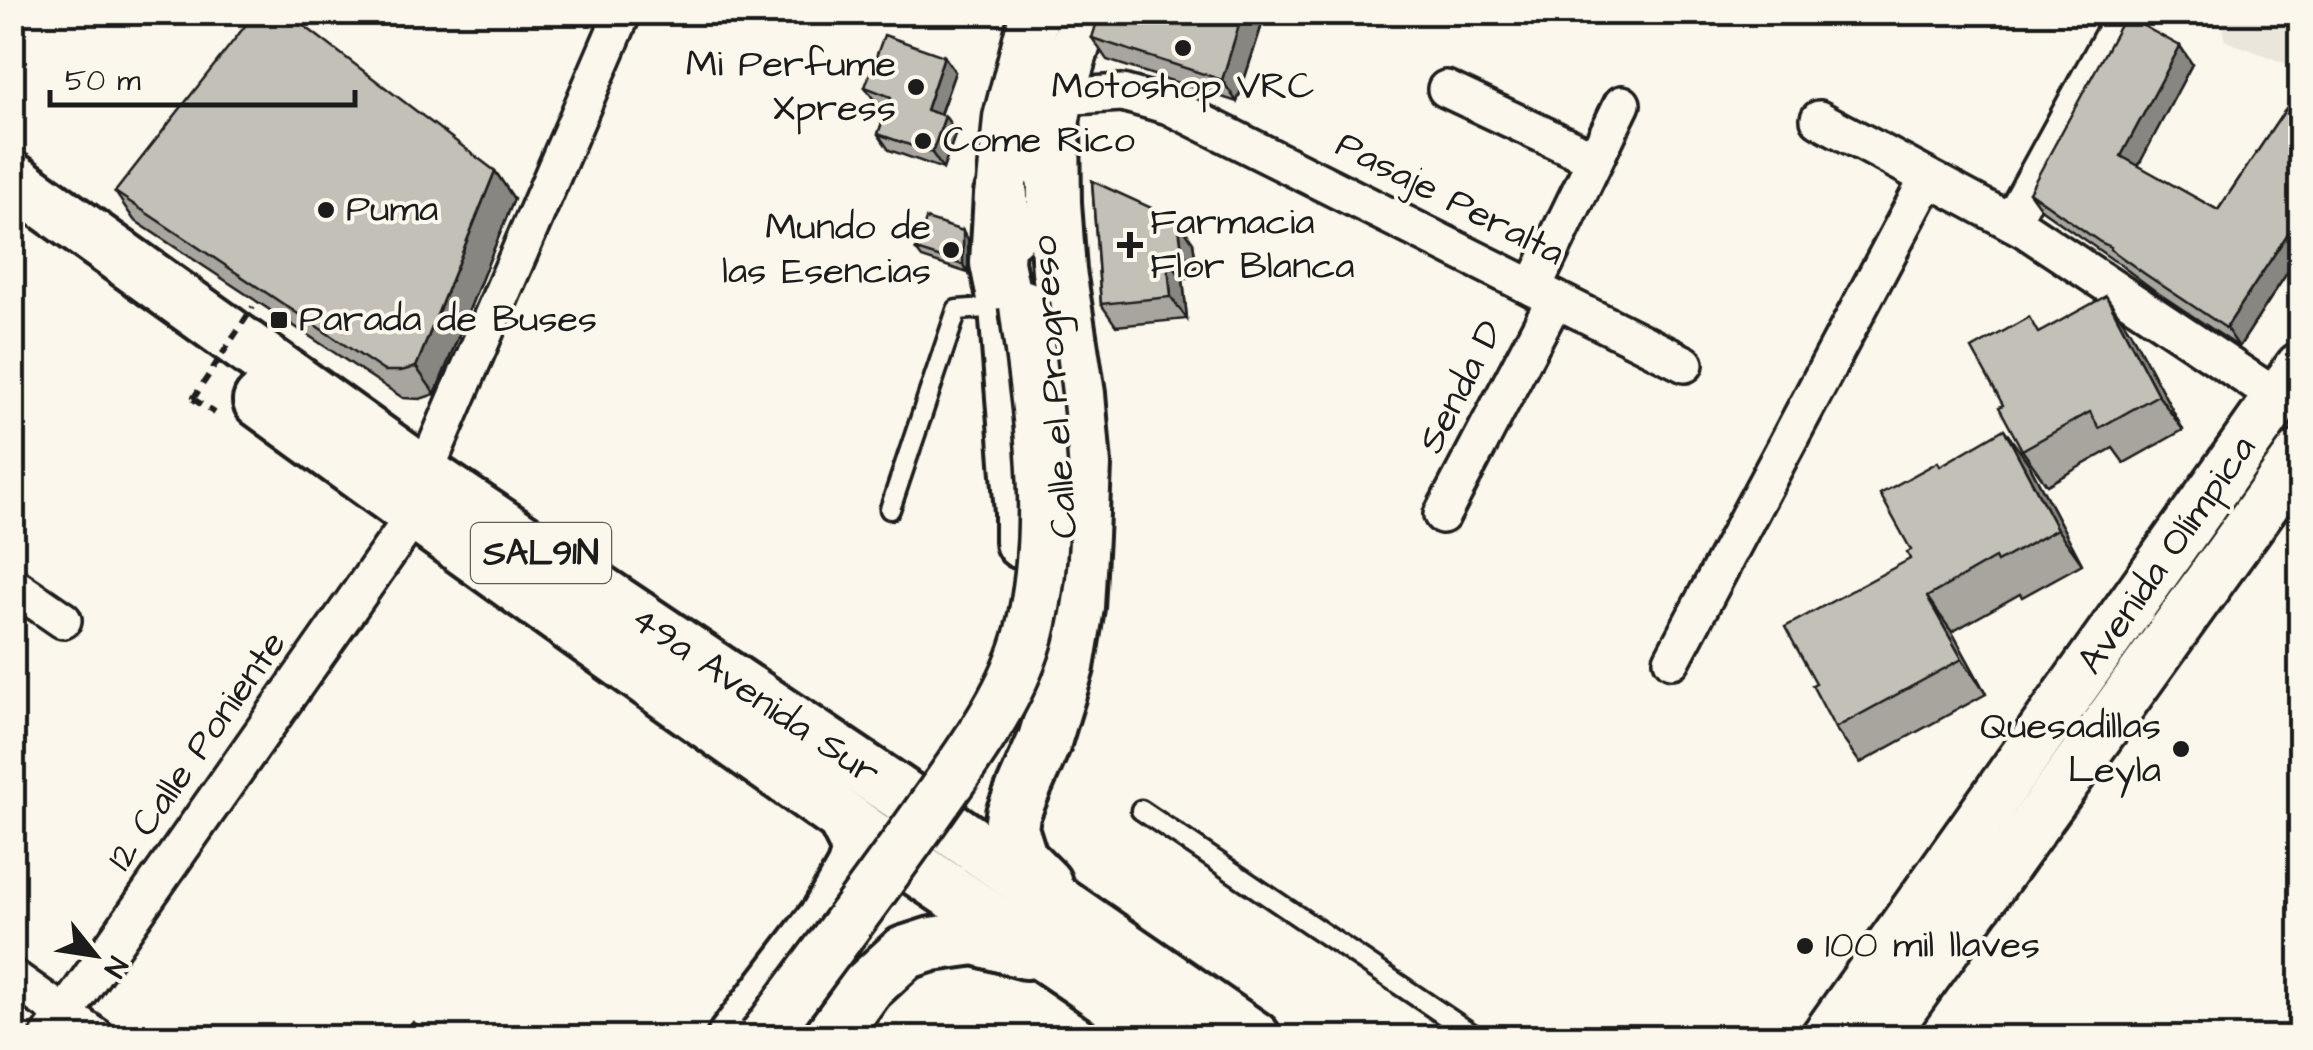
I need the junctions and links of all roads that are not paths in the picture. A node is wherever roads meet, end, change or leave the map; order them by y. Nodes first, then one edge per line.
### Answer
1 (623, 12) edge
2 (1035, 12) edge
3 (1086, 12) edge
4 (2126, 12) edge
5 (1446, 89) dead end
6 (1622, 104) dead end
7 (1056, 113) junction
8 (1818, 119) dead end
9 (1595, 159) junction
10 (1928, 178) junction
11 (12, 179) edge
12 (1001, 195) joint
13 (12, 220) edge
14 (2012, 222) junction
15 (1544, 294) junction
16 (1026, 305) junction
17 (1685, 364) dead end
18 (2289, 382) edge
19 (2300, 454) edge
20 (420, 494) junction
21 (890, 509) dead end
22 (1442, 515) dead end
23 (12, 584) edge
24 (63, 620) dead end
25 (1672, 660) dead end
26 (964, 738) junction
27 (841, 755) junction
28 (1022, 792) junction
29 (1141, 810) dead end
30 (844, 819) junction
31 (922, 845) junction
32 (827, 916) junction
33 (1078, 917) junction
34 (904, 953) junction
35 (1069, 969) junction
36 (12, 978) edge
37 (56, 1026) edge
38 (98, 1038) edge
39 (734, 1038) edge
40 (762, 1038) edge
41 (802, 1038) edge
42 (830, 1038) edge
43 (1166, 1038) edge
44 (1254, 1038) edge
45 (1478, 1038) edge
46 (1825, 1038) edge
47 (1881, 1038) edge

1 - 20 street, 12 Calle Poniente
2 - 12 street, Calle el Progreso
3 - 7 street, Calle el Progreso
4 - 14 street
5 - 9 street
6 - 9 street, Senda D
7 - 15 street, Pasaje Peralta
7 - 16 street, Calle el Progreso
7 - 28 main road
8 - 10 street
9 - 15 street, Senda D
10 - 14 street
10 - 25 street
11 - 20 main road, 49a Avenida Sur / SAL91N
12 - 16 main road
13 - 20 main road, 49a Avenida Sur / SAL91N
14 - 18 street
15 - 17 street, Pasaje Peralta
15 - 22 street, Senda D
16 - 21 lane
16 - 26 main road
16 - 31 street, Calle el Progreso
18 - 46 street, Avenida Olímpica
19 - 47 street, Avenida Olímpica
20 - 27 main road, 49a Avenida Sur / SAL91N
20 - 30 main road, 49a Avenida Sur / SAL91N
20 - 37 street, 12 Calle Poniente
23 - 24 street
26 - 27 main road
26 - 28 main road
27 - 33 main road, 49a Avenida Sur / SAL91N
28 - 33 main road
29 - 45 lane
30 - 32 main road
30 - 35 main road, 49a Avenida Sur / SAL91N
31 - 40 street, bridge
31 - 41 street
32 - 34 main road
32 - 39 main road
33 - 44 main road, 49a Avenida Sur / SAL91N
34 - 35 main road
34 - 42 main road
35 - 43 main road, 49a Avenida Sur / SAL91N
36 - 37 street
37 - 38 street

